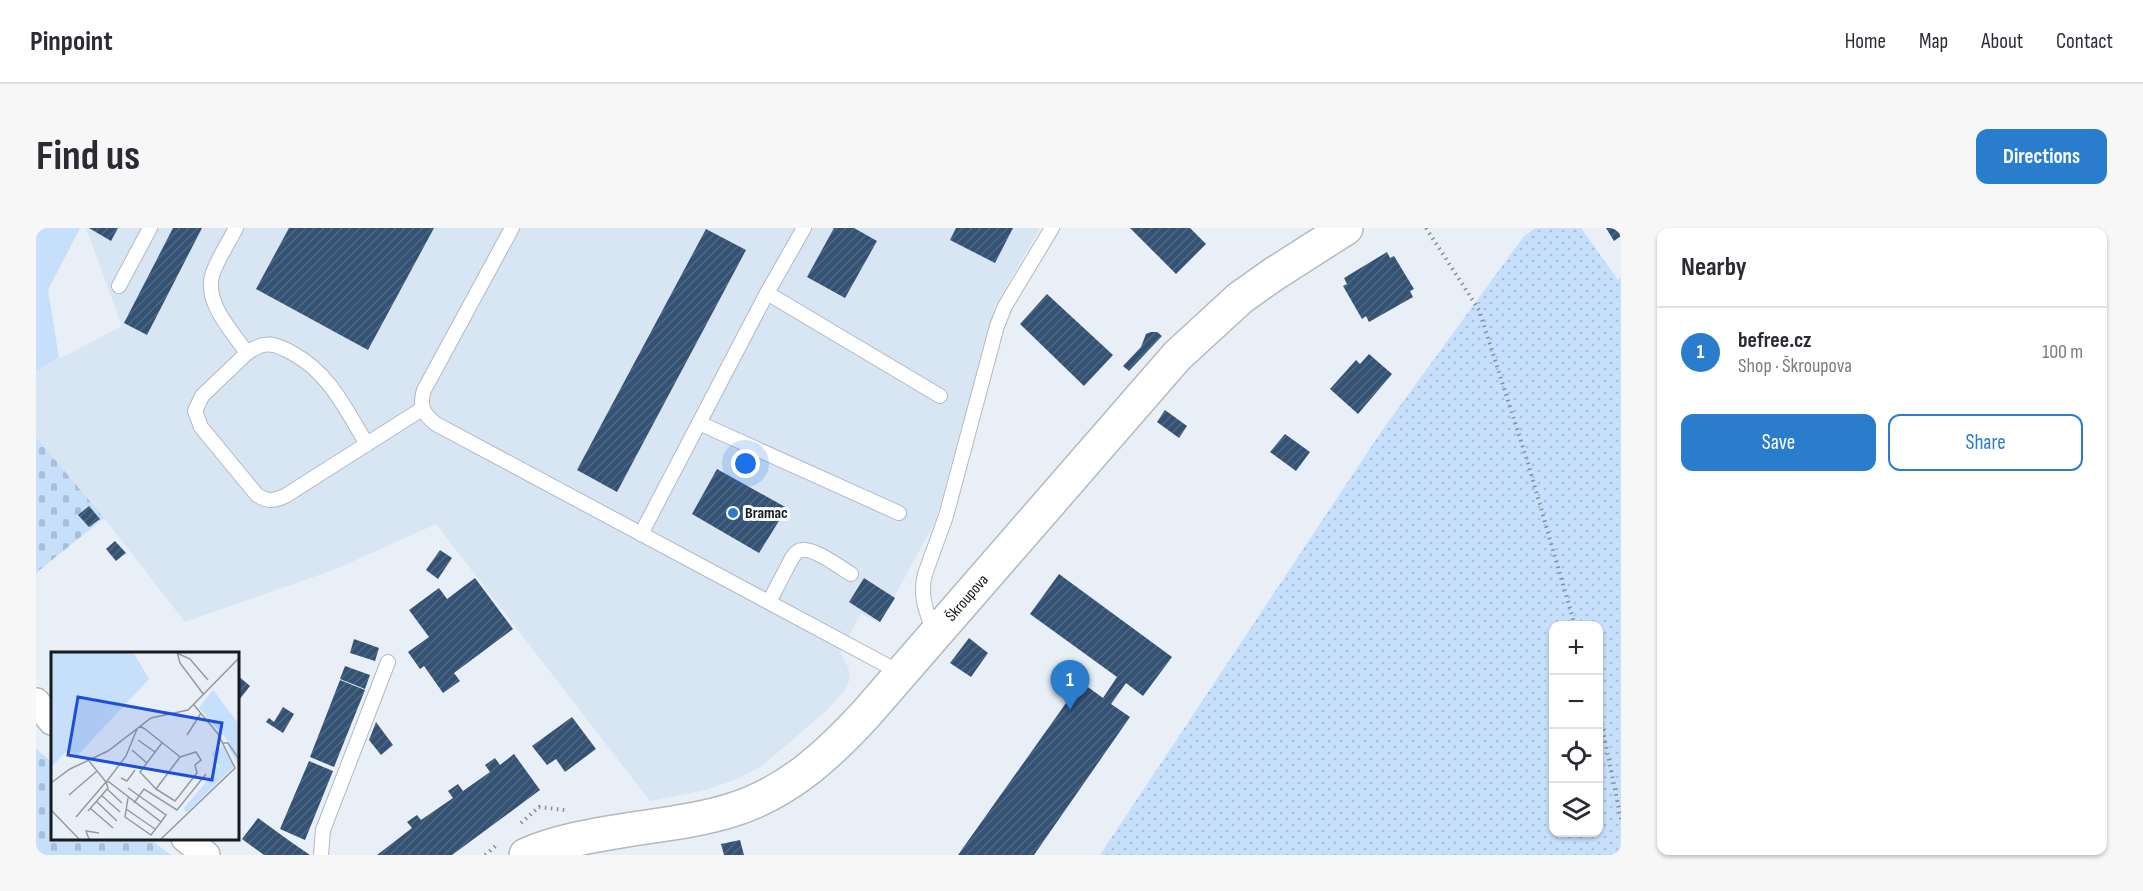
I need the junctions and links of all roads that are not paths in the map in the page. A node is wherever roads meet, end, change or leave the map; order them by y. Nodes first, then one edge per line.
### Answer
1 (150, 228) edge
2 (236, 228) edge
3 (512, 228) edge
4 (804, 228) edge
5 (1052, 228) edge
6 (1346, 228) edge
7 (119, 286) dead end
8 (768, 293) junction
9 (247, 353) junction
10 (940, 396) dead end
11 (422, 409) junction
12 (699, 423) junction
13 (367, 444) junction
14 (899, 513) dead end
15 (641, 534) junction
16 (851, 574) dead end
17 (769, 602) junction
18 (935, 634) junction
19 (388, 662) dead end
20 (901, 673) junction
21 (36, 702) edge
22 (51, 720) edge
23 (187, 840) edge
24 (514, 841) edge
25 (206, 855) edge
26 (321, 855) edge

1 - 7 lane
2 - 9 lane
3 - 11 lane
4 - 8 lane
5 - 18 lane
6 - 18 street, Škroupova
8 - 10 lane
8 - 12 lane
9 - 13 lane
9 - 13 lane
11 - 13 lane
11 - 15 lane
12 - 14 lane
12 - 15 lane
15 - 17 lane
16 - 17 lane
17 - 20 lane
18 - 20 street, Škroupova
19 - 26 lane
20 - 24 street, Škroupova
21 - 22 street
23 - 25 street

